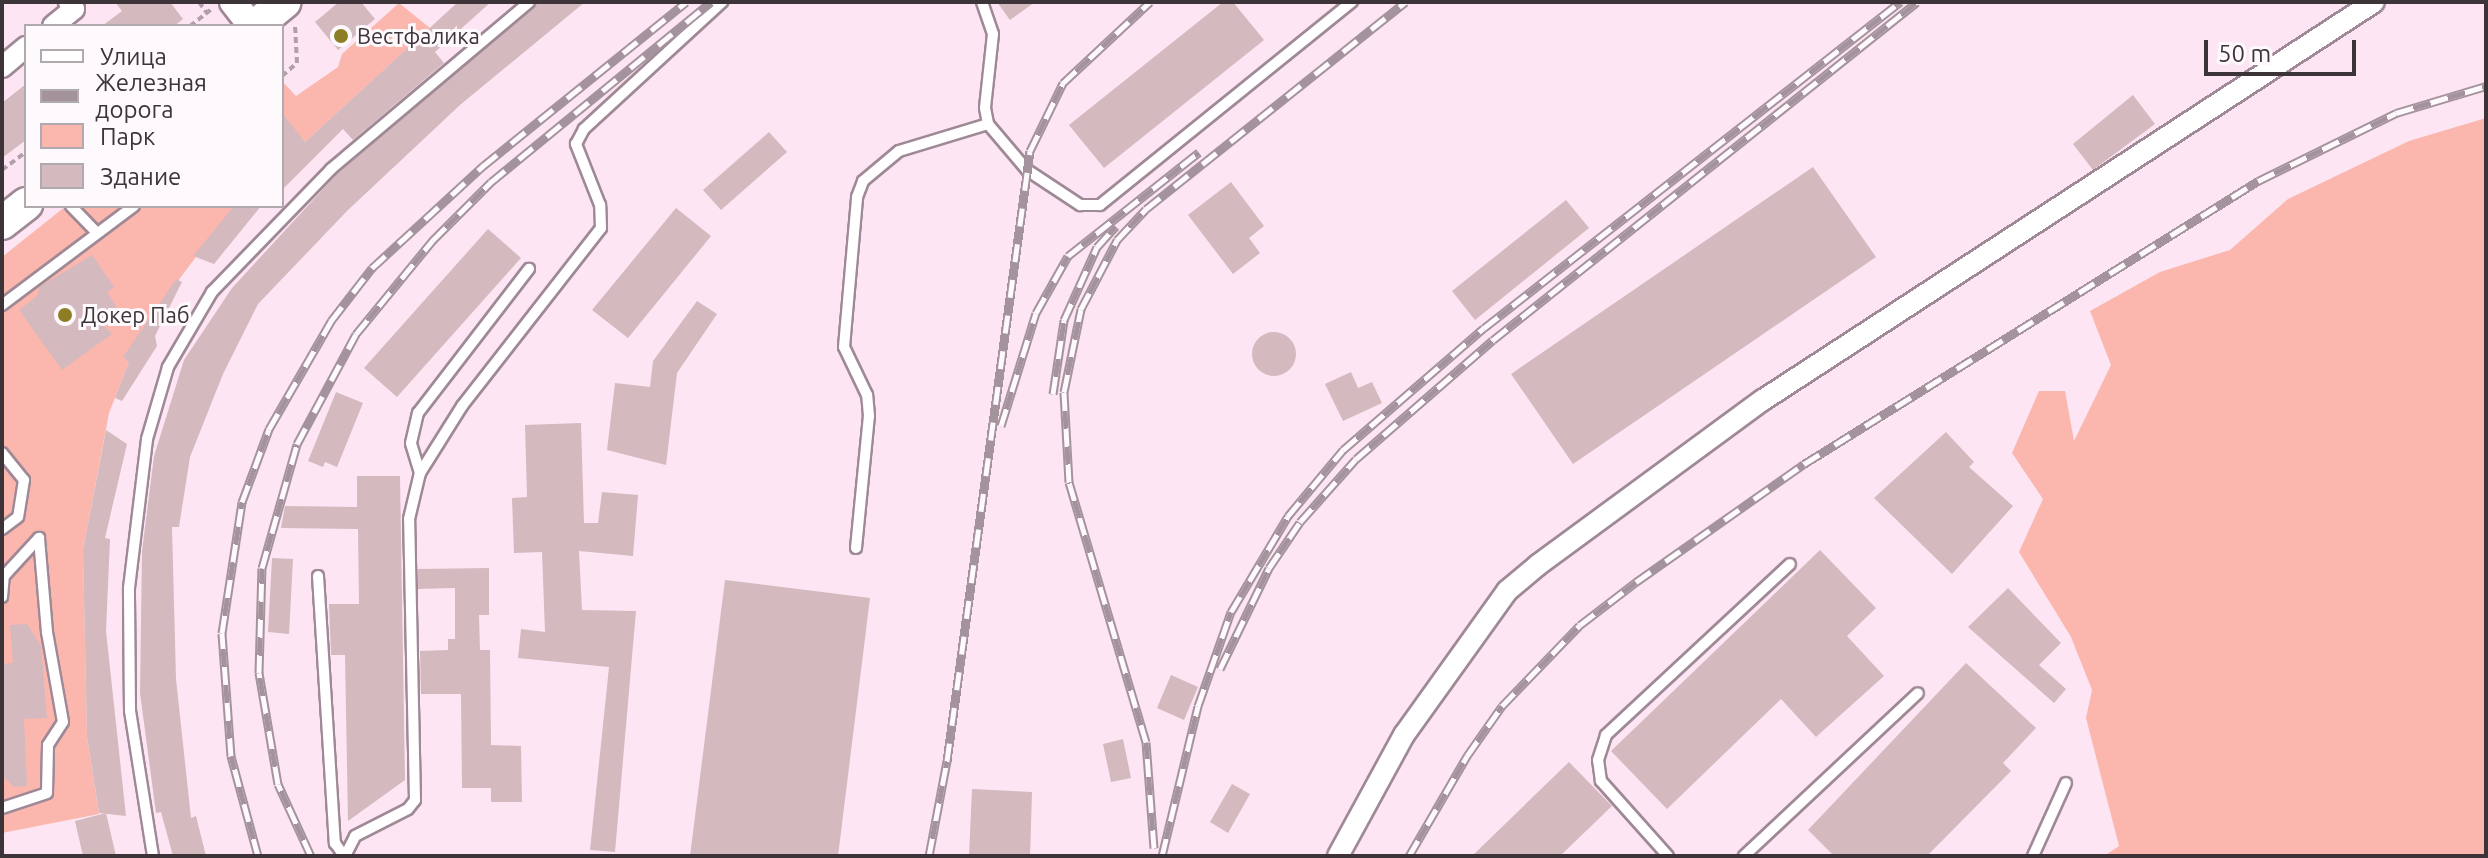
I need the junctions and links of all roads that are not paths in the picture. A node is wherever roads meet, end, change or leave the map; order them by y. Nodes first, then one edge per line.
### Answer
1 (69, 2) edge
2 (233, 2) edge
3 (529, 2) edge
4 (722, 2) edge
5 (982, 2) edge
6 (1352, 2) edge
7 (2374, 2) edge
8 (284, 3) edge
9 (55, 24) edge
10 (252, 24) edge
11 (257, 24) edge
12 (24, 49) edge
13 (2, 67) edge
14 (988, 124) junction
15 (24, 206) edge
16 (73, 208) edge
17 (131, 208) edge
18 (2, 223) edge
19 (97, 233) junction
20 (529, 269) dead end
21 (2, 305) edge
22 (2, 453) edge
23 (420, 473) junction
24 (2, 529) edge
25 (856, 548) dead end
26 (1790, 564) dead end
27 (318, 576) dead end
28 (3, 577) edge
29 (2, 597) edge
30 (1918, 693) dead end
31 (2066, 783) dead end
32 (2, 808) edge
33 (153, 856) edge
34 (344, 856) edge
35 (1338, 856) edge
36 (1668, 856) edge
37 (1744, 856) edge
38 (2033, 856) edge

1 - 9 street
2 - 10 street
3 - 33 lane
4 - 23 lane
5 - 14 lane
6 - 14 lane
7 - 35 street
8 - 11 main road
12 - 13 street
14 - 25 lane
15 - 18 main road
16 - 19 lane
17 - 19 lane
19 - 21 lane
20 - 23 lane
22 - 24 lane
23 - 34 lane
26 - 36 lane
27 - 34 lane
28 - 29 lane
28 - 32 lane
30 - 37 lane
31 - 38 lane

